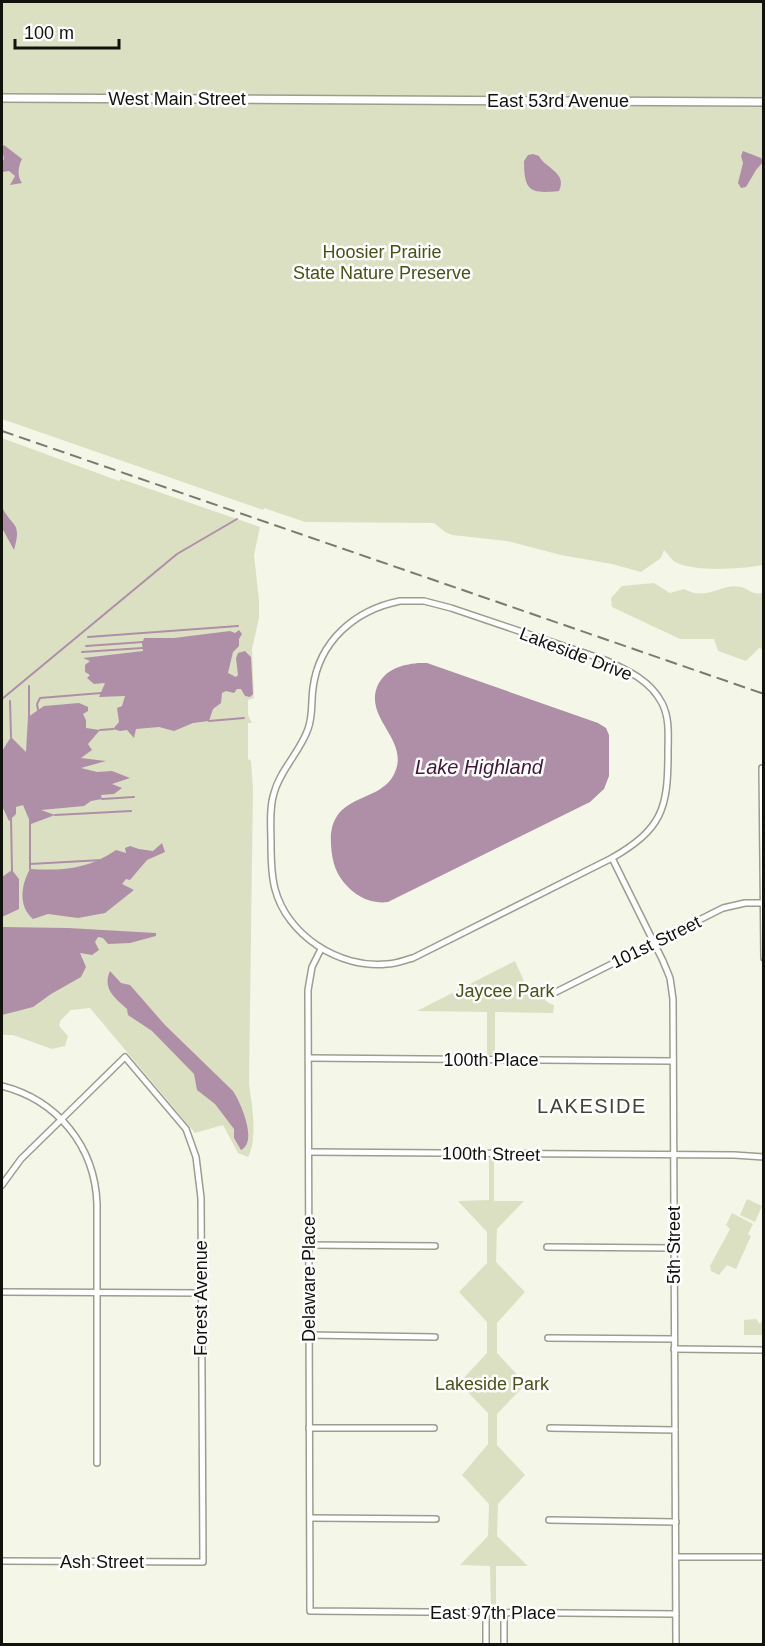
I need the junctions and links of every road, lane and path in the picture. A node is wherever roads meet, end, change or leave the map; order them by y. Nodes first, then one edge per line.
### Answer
1 (2, 98) edge
2 (353, 100) joint
3 (764, 102) edge
4 (762, 768) dead end
5 (612, 858) junction
6 (763, 903) edge
7 (654, 942) junction
8 (321, 949) junction
9 (764, 958) edge
10 (552, 994) dead end
11 (309, 1058) junction
12 (673, 1061) junction
13 (2, 1086) edge
14 (62, 1119) junction
15 (309, 1152) junction
16 (674, 1155) junction
17 (764, 1157) edge
18 (2, 1185) edge
19 (309, 1245) junction
20 (435, 1246) dead end
21 (547, 1247) dead end
22 (674, 1248) junction
23 (2, 1292) edge
24 (98, 1293) junction
25 (202, 1293) junction
26 (309, 1335) junction
27 (435, 1337) dead end
28 (548, 1338) dead end
29 (674, 1339) junction
30 (674, 1349) junction
31 (764, 1350) edge
32 (309, 1428) junction
33 (434, 1428) dead end
34 (550, 1428) dead end
35 (675, 1430) junction
36 (97, 1463) dead end
37 (311, 1518) junction
38 (436, 1519) dead end
39 (549, 1520) dead end
40 (675, 1522) junction
41 (676, 1557) junction
42 (764, 1557) edge
43 (2, 1561) edge
44 (203, 1562) joint
45 (310, 1611) joint
46 (504, 1612) junction
47 (486, 1613) junction
48 (676, 1614) junction
49 (486, 1644) edge
50 (504, 1644) edge
51 (676, 1644) edge

1 - 2 street, West Main Street
2 - 3 street, East 53rd Avenue
4 - 6 street
5 - 7 street, 5th Street
5 - 8 street, Lakeside Drive
5 - 8 street, Lakeside Drive
6 - 7 street, 101st Street
6 - 9 street
7 - 10 street, 101st Street
7 - 12 street, 5th Street
8 - 11 street, Delaware Place
11 - 12 street, 100th Place
11 - 15 street, Delaware Place
12 - 16 street, 5th Street
13 - 14 street
14 - 18 street
14 - 24 street
14 - 25 street, Forest Avenue
15 - 16 street, 100th Street
15 - 19 street, Delaware Place
16 - 17 street, 100th Street
16 - 22 street, 5th Street
19 - 20 street
19 - 26 street, Delaware Place
21 - 22 street
22 - 29 street, 5th Street
23 - 24 street
24 - 25 street
24 - 36 street
25 - 44 street, Forest Avenue
26 - 27 street
26 - 32 street, Delaware Place
28 - 29 street
29 - 30 street, 5th Street
30 - 31 street
30 - 35 street, 5th Street
32 - 33 street
32 - 37 street, Delaware Place
34 - 35 street
35 - 40 street, 5th Street
37 - 38 street
37 - 45 street, Delaware Place
39 - 40 street
40 - 41 street, 5th Street
41 - 42 street
41 - 48 street, 5th Street
43 - 44 street, Ash Street
45 - 47 street, East 97th Place
46 - 47 street, East 97th Place
46 - 48 street, East 97th Place
46 - 50 street
47 - 49 street
48 - 51 street, 5th Street

